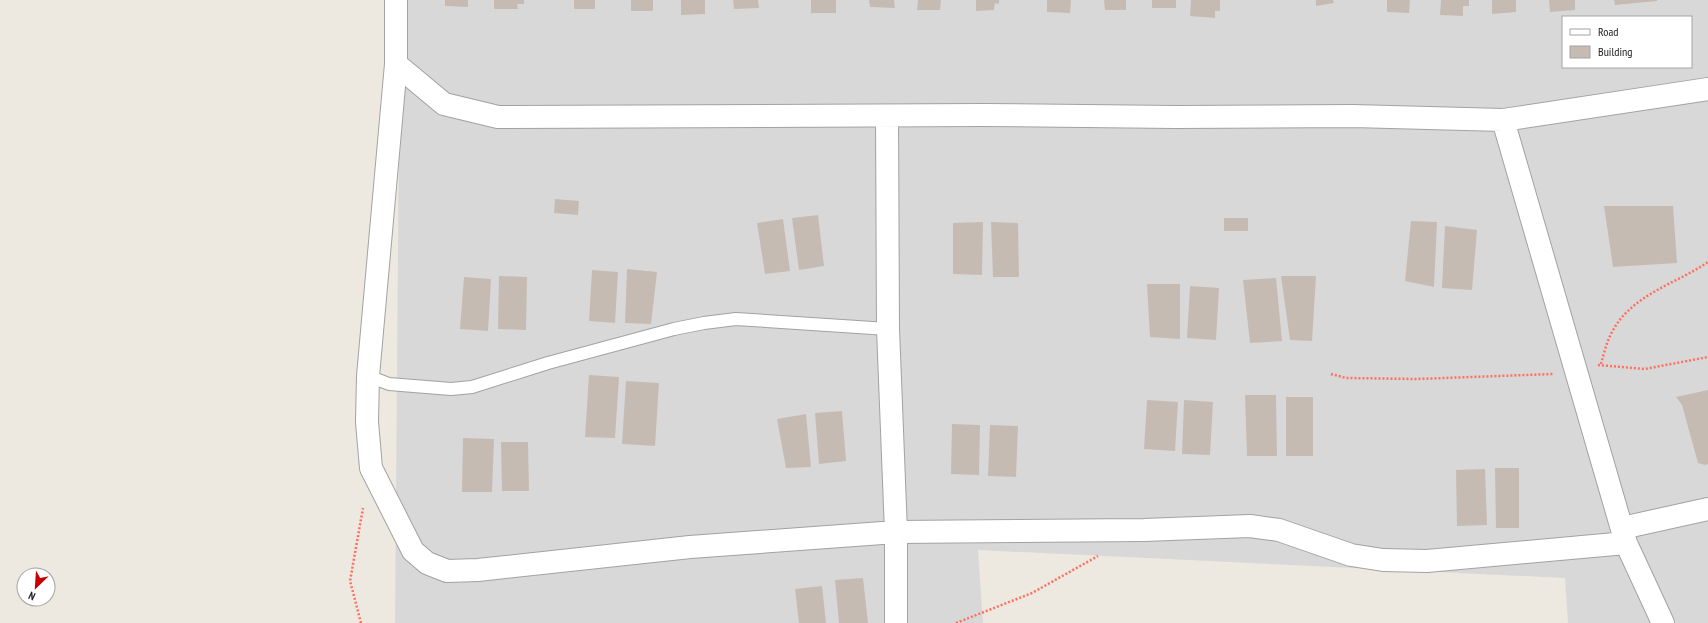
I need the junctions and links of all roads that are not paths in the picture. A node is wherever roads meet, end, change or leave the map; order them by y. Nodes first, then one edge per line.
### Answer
1 (396, 0) edge
2 (396, 64) junction
3 (1708, 89) edge
4 (887, 116) junction
5 (1503, 120) junction
6 (888, 328) junction
7 (368, 376) junction
8 (1708, 509) edge
9 (896, 532) junction
10 (1624, 536) junction
11 (896, 623) edge
12 (1663, 623) edge

1 - 2 street
2 - 4 street
2 - 7 street
3 - 5 street
4 - 5 street
4 - 6 street
5 - 10 street
6 - 7 lane
6 - 9 street
7 - 9 street
8 - 10 street
9 - 10 street
9 - 11 street
10 - 12 street

